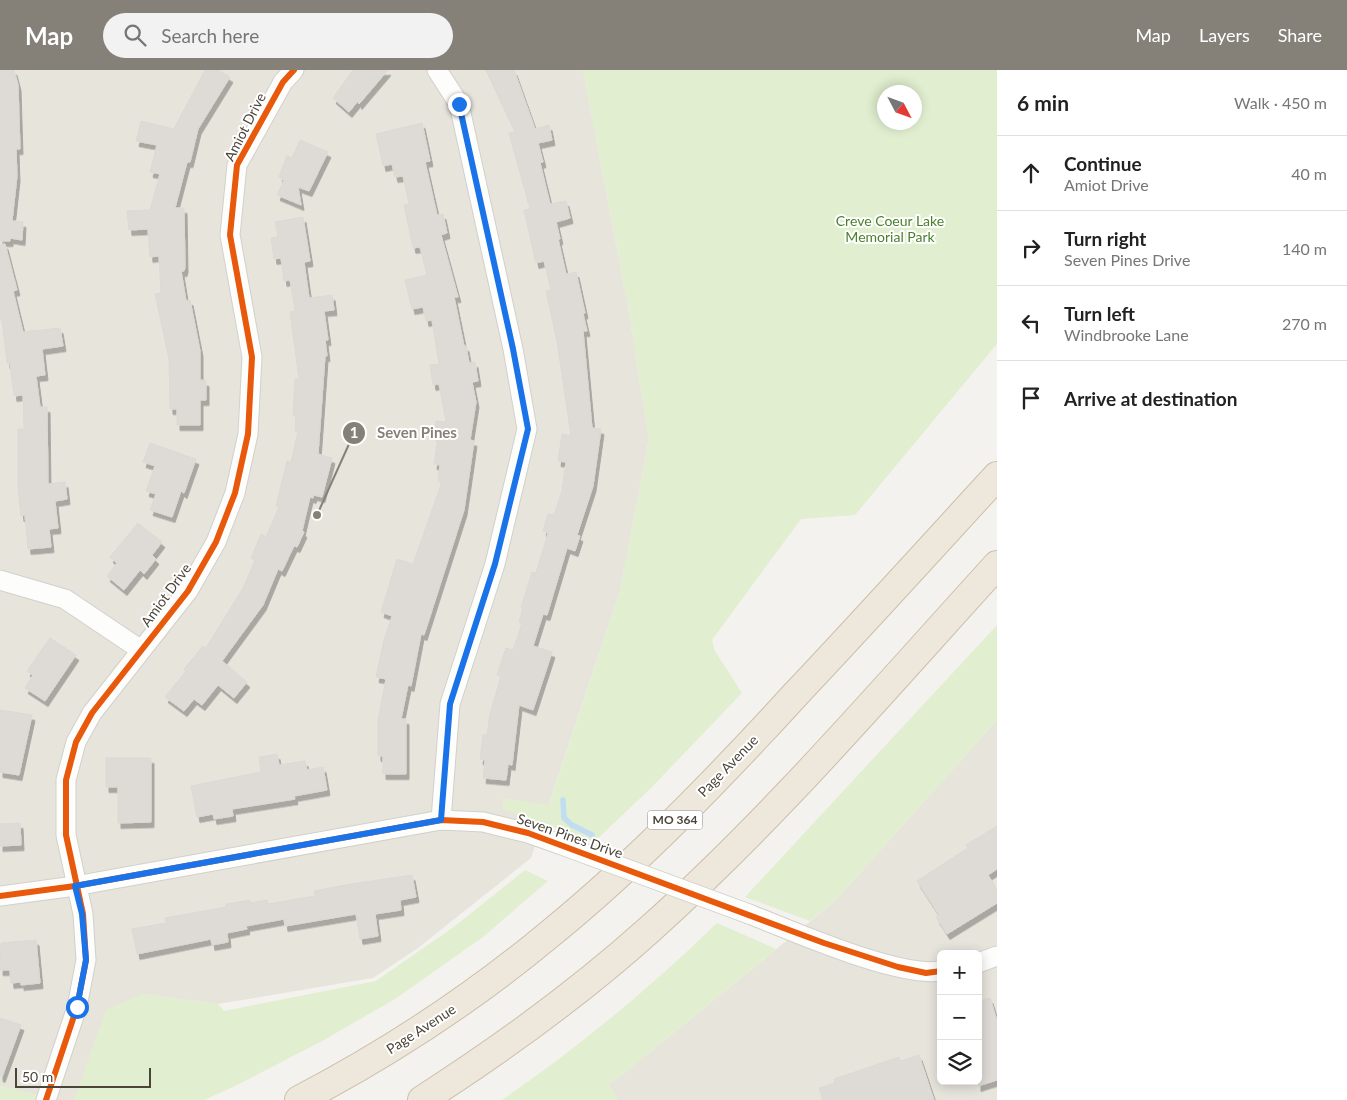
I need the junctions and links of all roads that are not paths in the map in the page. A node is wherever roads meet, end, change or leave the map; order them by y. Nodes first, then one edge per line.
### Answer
1 (294, 70) edge
2 (437, 70) edge
3 (997, 476) edge
4 (997, 565) edge
5 (0, 580) edge
6 (141, 650) junction
7 (441, 820) junction
8 (75, 886) junction
9 (0, 896) edge
10 (997, 956) edge
11 (982, 962) edge
12 (937, 971) edge
13 (46, 1100) edge
14 (299, 1100) edge
15 (422, 1100) edge

1 - 6 street, Amiot Drive
2 - 7 street
3 - 14 highway, Page Avenue / MO 364
4 - 15 highway
5 - 6 street
6 - 8 street, Amiot Drive
7 - 8 street, Seven Pines Drive
7 - 12 street, Seven Pines Drive, bridge
8 - 9 street, Seven Pines Drive
8 - 13 street, Amiot Drive
10 - 11 street

